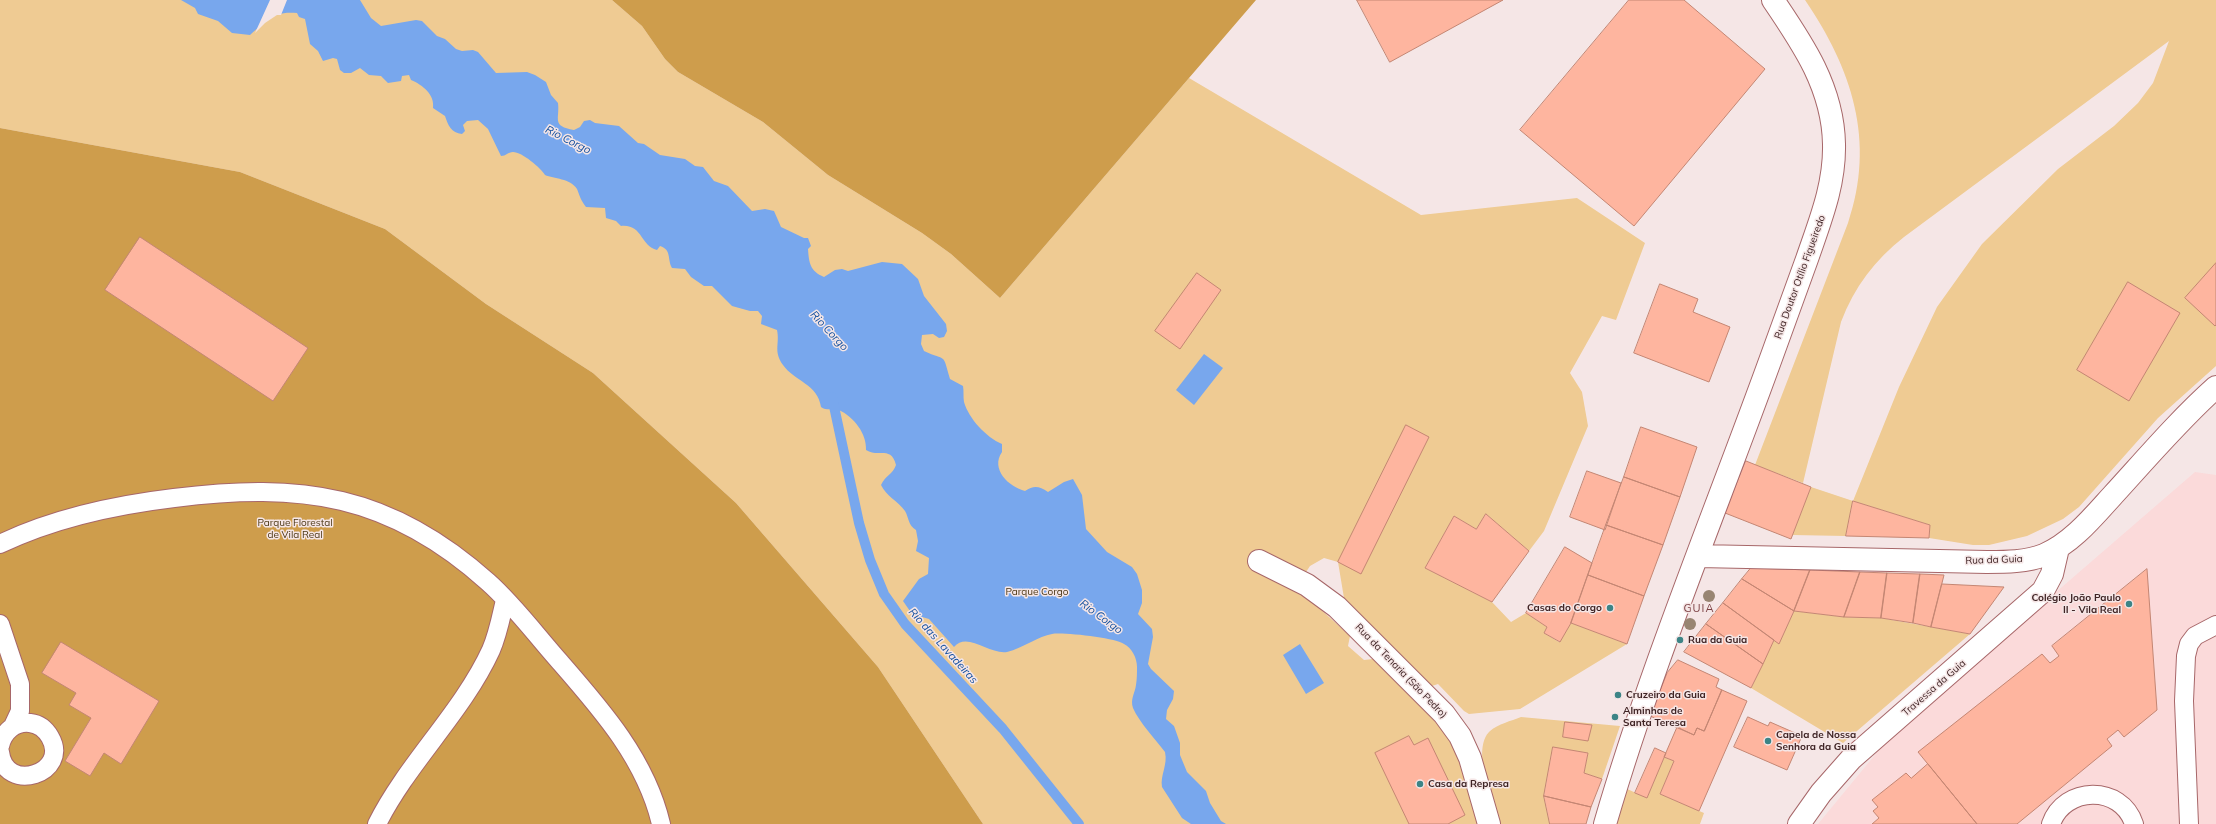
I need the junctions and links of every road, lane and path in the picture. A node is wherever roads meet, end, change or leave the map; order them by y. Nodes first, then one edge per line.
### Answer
1 (1773, 0) edge
2 (2216, 387) edge
3 (0, 544) edge
4 (2058, 548) junction
5 (1699, 556) junction
6 (1260, 561) dead end
7 (505, 600) junction
8 (0, 624) edge
9 (2216, 625) edge
10 (22, 699) junction
11 (13, 726) junction
12 (39, 726) junction
13 (0, 746) edge
14 (0, 752) edge
15 (377, 824) edge
16 (661, 824) edge
17 (1489, 824) edge
18 (1605, 824) edge
19 (1799, 824) edge
20 (2051, 824) edge
21 (2134, 824) edge
22 (2188, 824) edge

1 - 5 street, Rua Doutor Otílio Figueiredo
2 - 4 street, Rua da Guia
3 - 7 lane
4 - 5 street, Rua da Guia
4 - 19 street, Travessa da Guia
5 - 18 street
6 - 17 street, Rua da Tenaria (São Pedro)
7 - 15 lane
7 - 16 lane
8 - 10 lane
9 - 22 lane
10 - 11 lane
10 - 12 lane
11 - 12 lane
11 - 13 lane
12 - 14 lane
20 - 21 lane

